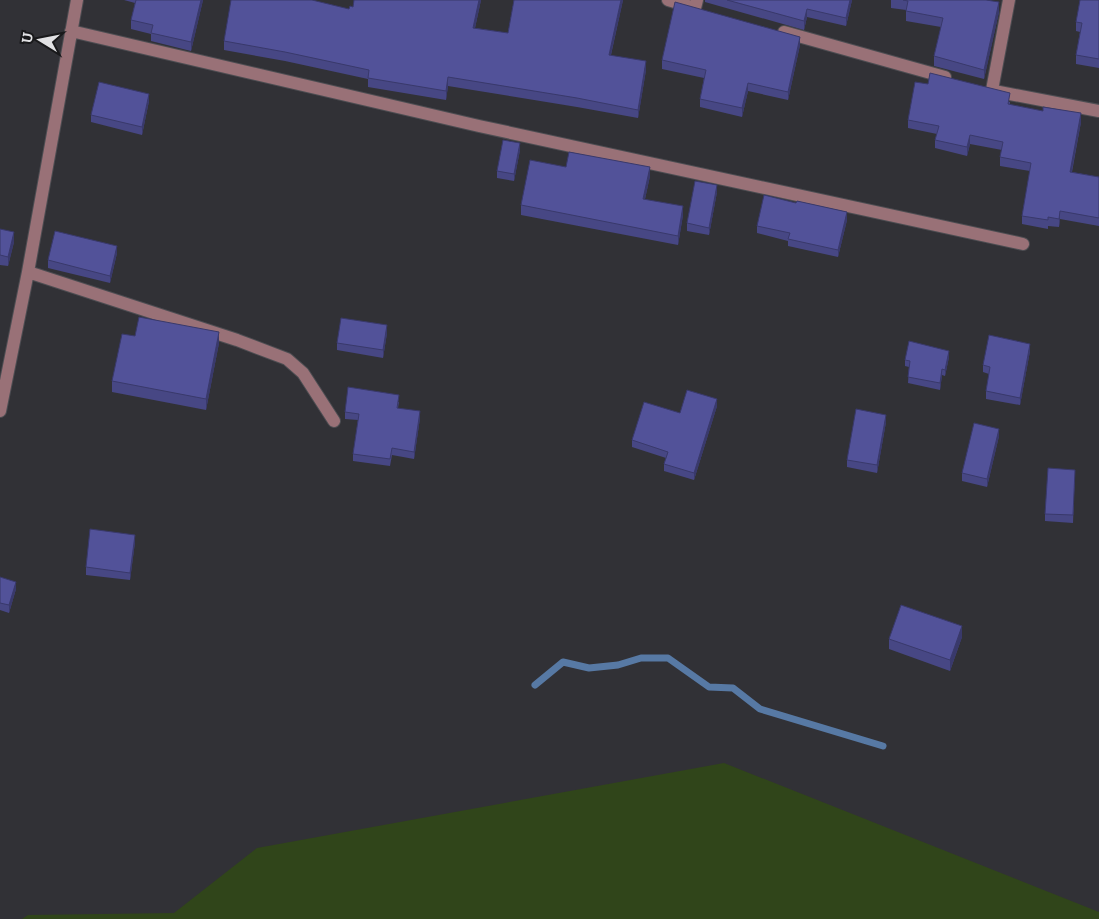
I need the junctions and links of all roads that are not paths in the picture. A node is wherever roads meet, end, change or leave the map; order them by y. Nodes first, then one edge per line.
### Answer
1 (77, 0) edge
2 (668, 0) edge
3 (1009, 0) edge
4 (699, 6) edge
5 (772, 29) edge
6 (71, 31) junction
7 (954, 80) edge
8 (1099, 111) edge
9 (1023, 244) dead end
10 (28, 272) junction
11 (0, 411) edge
12 (334, 421) dead end

1 - 6 street
2 - 4 street
3 - 8 street
5 - 7 street
6 - 9 street
6 - 10 street
10 - 11 street
10 - 12 street

